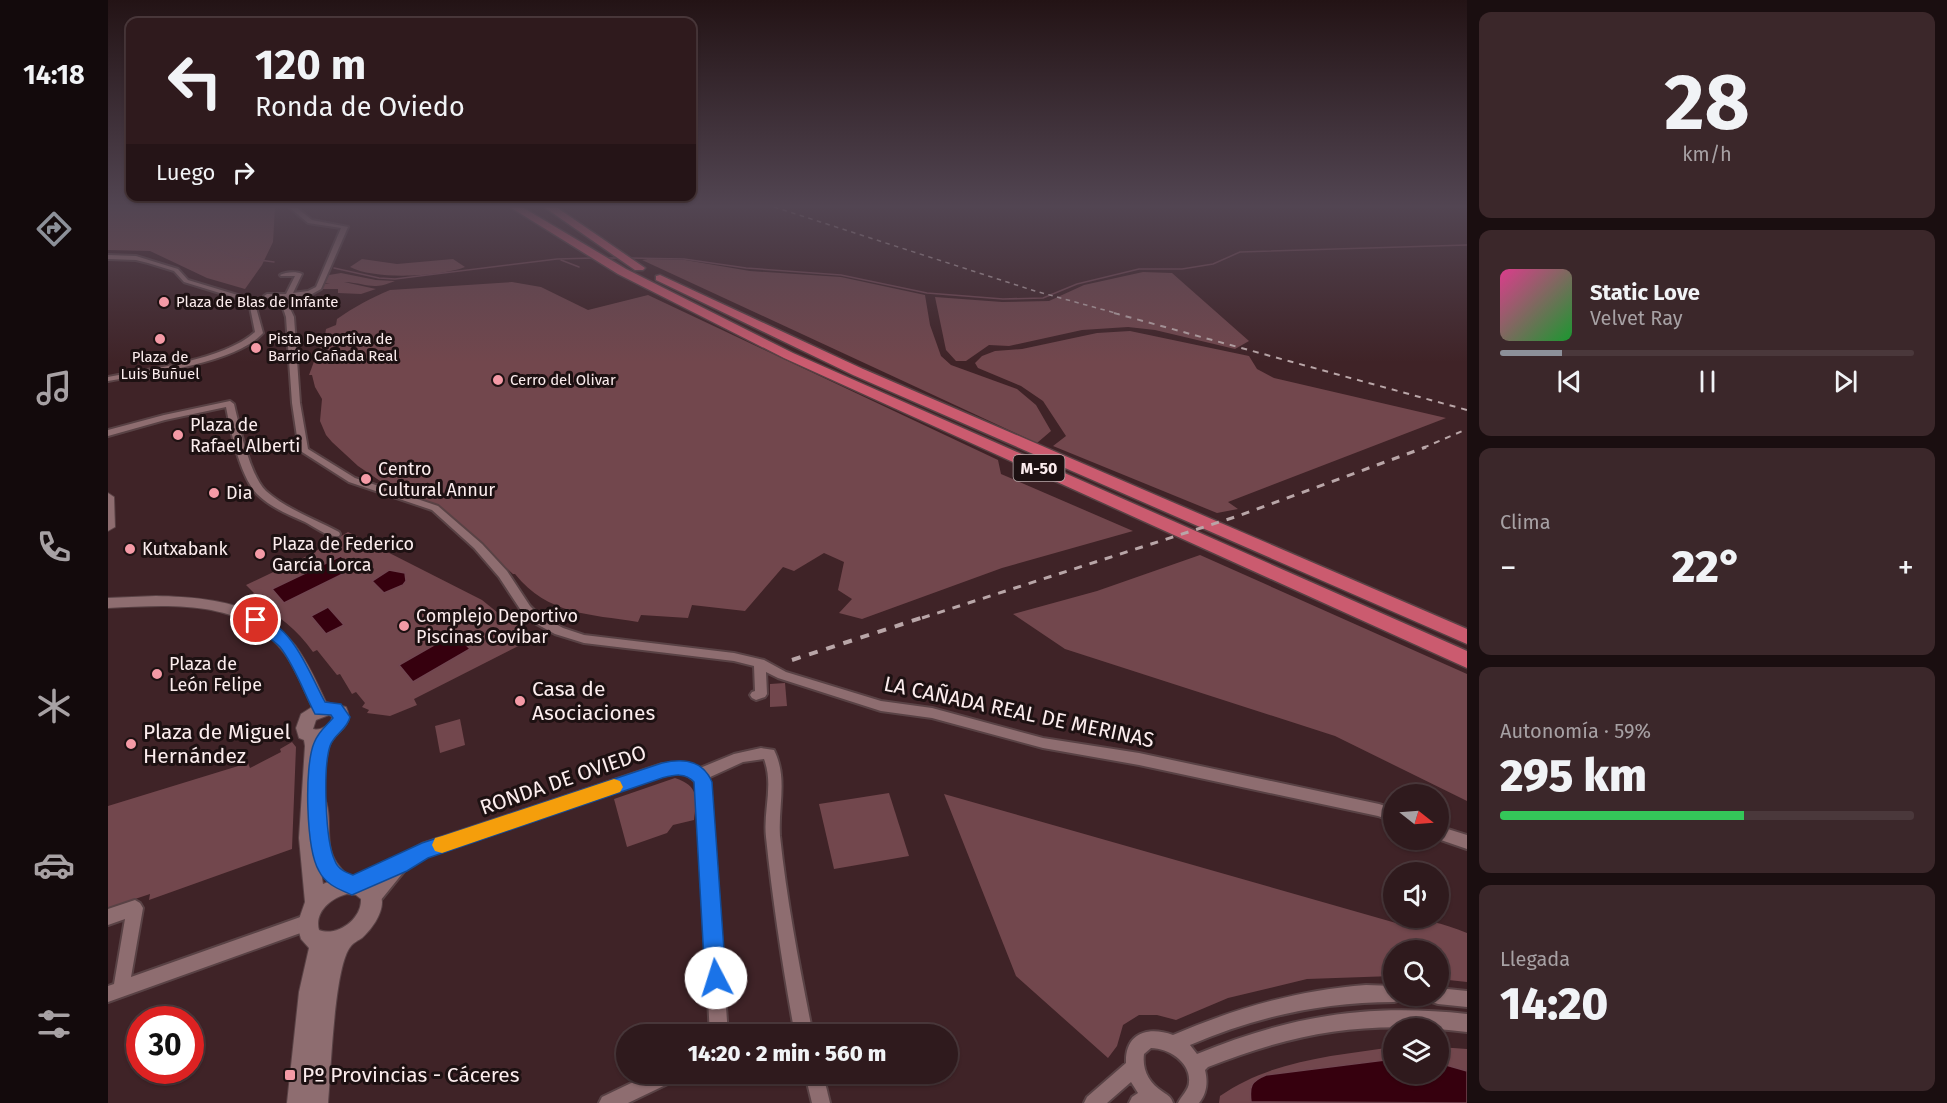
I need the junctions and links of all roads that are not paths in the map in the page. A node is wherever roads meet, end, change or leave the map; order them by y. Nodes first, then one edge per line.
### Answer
1 (138, 258) edge
2 (332, 258) edge
3 (598, 258) edge
4 (625, 258) edge
5 (283, 275) dead end
6 (267, 296) dead end
7 (288, 296) junction
8 (108, 379) edge
9 (108, 433) edge
10 (108, 497) edge
11 (108, 527) edge
12 (335, 534) dead end
13 (108, 603) edge
14 (1467, 637) edge
15 (1467, 660) edge
16 (760, 663) junction
17 (756, 695) dead end
18 (321, 709) junction
19 (320, 735) junction
20 (700, 775) junction
21 (1383, 812) edge
22 (1449, 836) edge
23 (1467, 842) edge
24 (400, 864) junction
25 (350, 885) junction
26 (371, 901) junction
27 (315, 903) junction
28 (108, 917) edge
29 (306, 923) junction
30 (343, 940) junction
31 (320, 943) junction
32 (115, 991) edge
33 (1383, 994) edge
34 (1449, 997) edge
35 (1467, 999) edge
36 (1467, 1023) edge
37 (718, 1024) edge
38 (802, 1024) edge
39 (1174, 1043) junction
40 (1195, 1067) junction
41 (1134, 1068) junction
42 (649, 1084) edge
43 (816, 1084) edge
44 (1151, 1100) edge
45 (299, 1103) edge
46 (316, 1103) edge
47 (608, 1103) edge
48 (821, 1103) edge
49 (1093, 1103) edge
50 (1186, 1103) edge

1 - 8 street
2 - 7 street
3 - 15 highway, M-50
4 - 14 highway, M-50
5 - 7 street
6 - 7 street
7 - 16 street, LA CAÑADA REAL DE MERINAS
9 - 12 street
10 - 11 street
13 - 18 street
16 - 17 street
16 - 21 street, LA CAÑADA REAL DE MERINAS
18 - 19 street
18 - 19 street
19 - 25 street
19 - 27 street
20 - 24 street, RONDA DE OVIEDO
20 - 37 street
20 - 38 street
22 - 23 street
24 - 25 street, RONDA DE OVIEDO
24 - 26 street, RONDA DE OVIEDO
25 - 26 street
25 - 27 street
26 - 30 street
27 - 29 street
28 - 32 street
29 - 31 street
29 - 32 street
30 - 31 street
30 - 46 street
31 - 45 street
33 - 39 street
34 - 35 street
36 - 40 street
39 - 40 street
39 - 41 street
40 - 50 street
41 - 44 street
41 - 49 street
42 - 47 street
43 - 48 street

